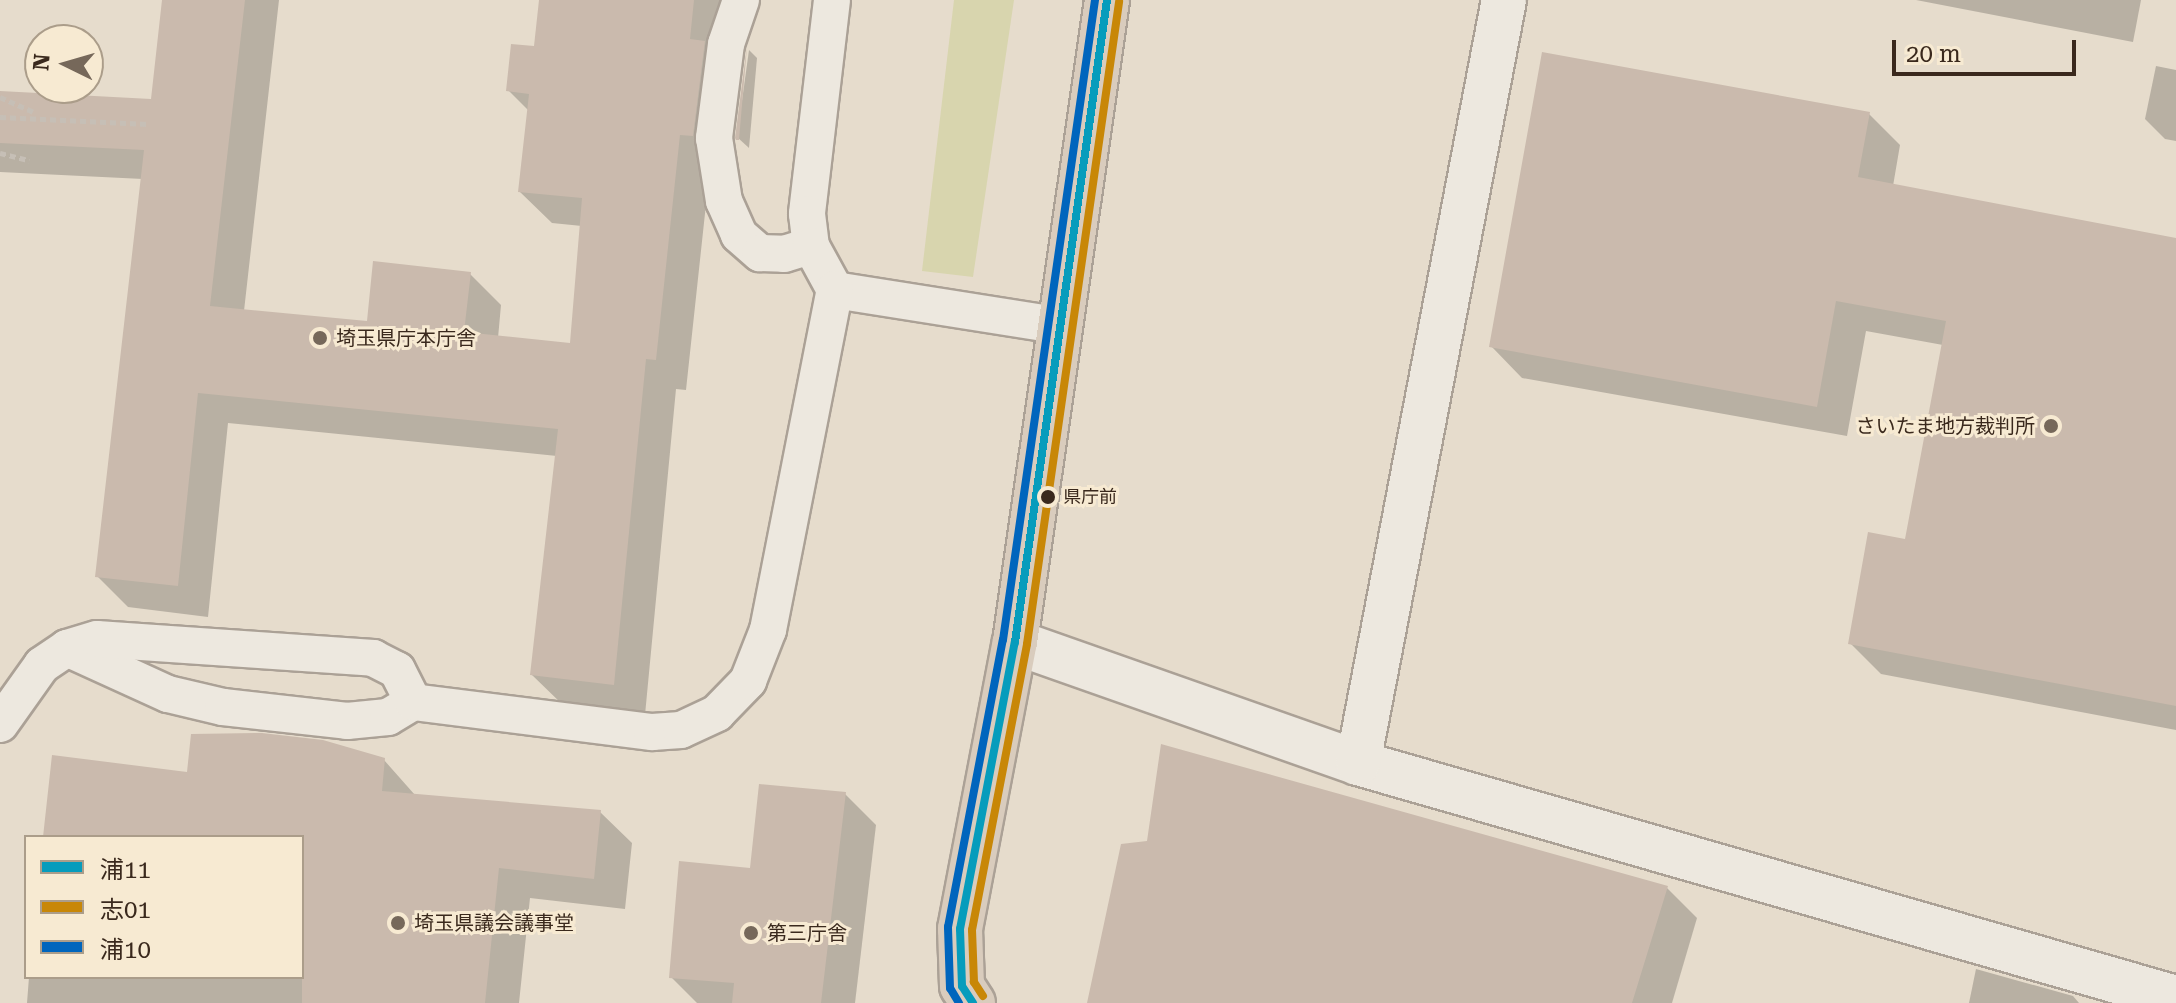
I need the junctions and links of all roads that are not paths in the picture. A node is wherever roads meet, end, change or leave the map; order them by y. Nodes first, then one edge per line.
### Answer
1 (741, 0) edge
2 (832, 0) edge
3 (1107, 0) edge
4 (1504, 0) edge
5 (811, 246) junction
6 (835, 290) junction
7 (1062, 326) junction
8 (1015, 642) junction
9 (67, 648) junction
10 (413, 702) junction
11 (0, 724) edge
12 (1358, 763) junction
13 (965, 997) edge
14 (2176, 998) edge

1 - 5 lane
2 - 5 lane
3 - 7 highway
4 - 12 street
5 - 6 lane
6 - 7 lane
6 - 10 lane
7 - 8 highway
8 - 12 street
8 - 13 highway
9 - 10 lane
9 - 10 lane
9 - 11 lane
12 - 14 street

